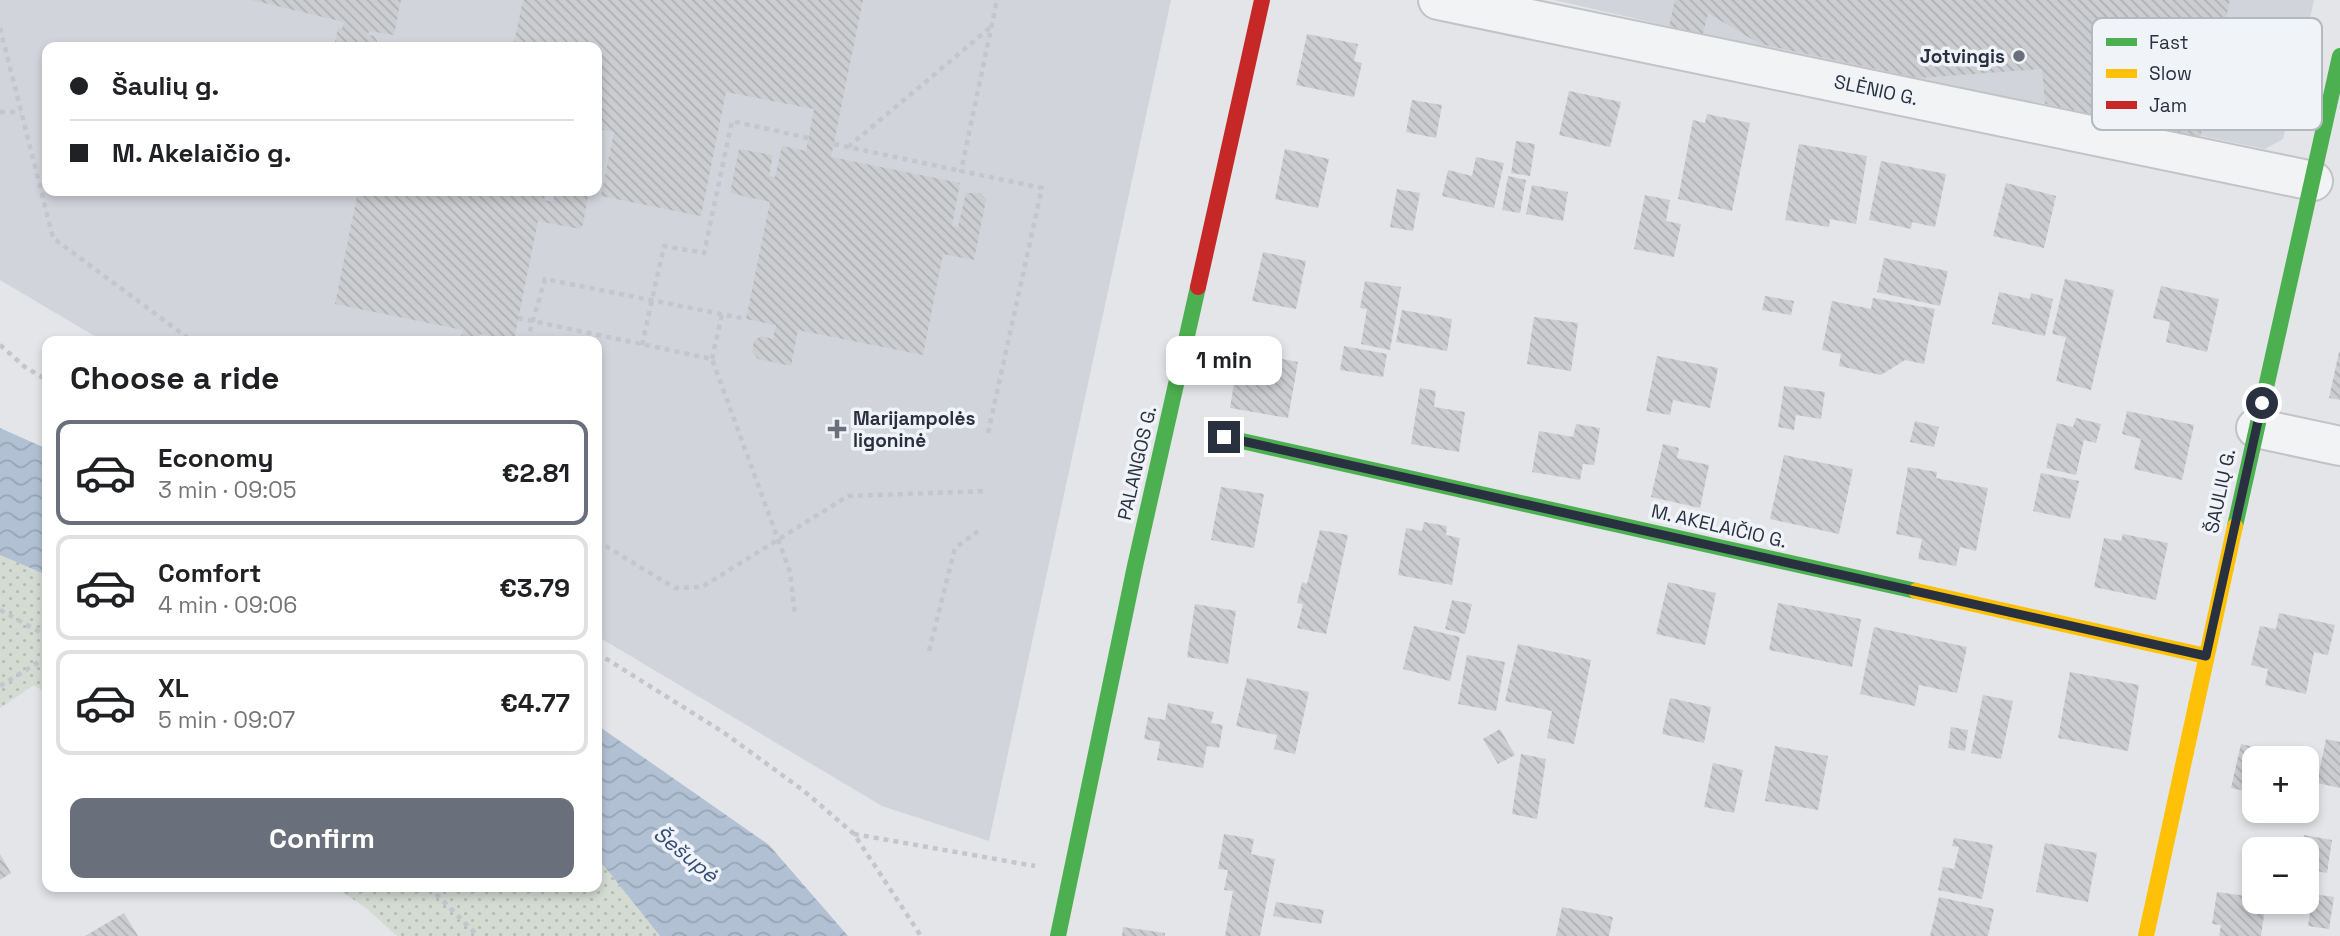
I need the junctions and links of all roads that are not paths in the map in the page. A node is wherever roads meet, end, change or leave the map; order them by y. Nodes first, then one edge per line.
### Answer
1 (1262, 0) edge
2 (1438, 0) edge
3 (2340, 56) edge
4 (2313, 181) junction
5 (2256, 428) junction
6 (1224, 437) dead end
7 (2340, 446) edge
8 (2206, 656) junction
9 (1058, 936) edge
10 (2146, 936) edge

1 - 9 street, PALANGOS G.
2 - 4 street, SLĖNIO G.
3 - 4 street, ŠAULIŲ G.
4 - 5 street, ŠAULIŲ G.
5 - 7 street
5 - 8 street, ŠAULIŲ G.
6 - 8 street, M. AKELAIČIO G.
8 - 10 street, ŠAULIŲ G.

